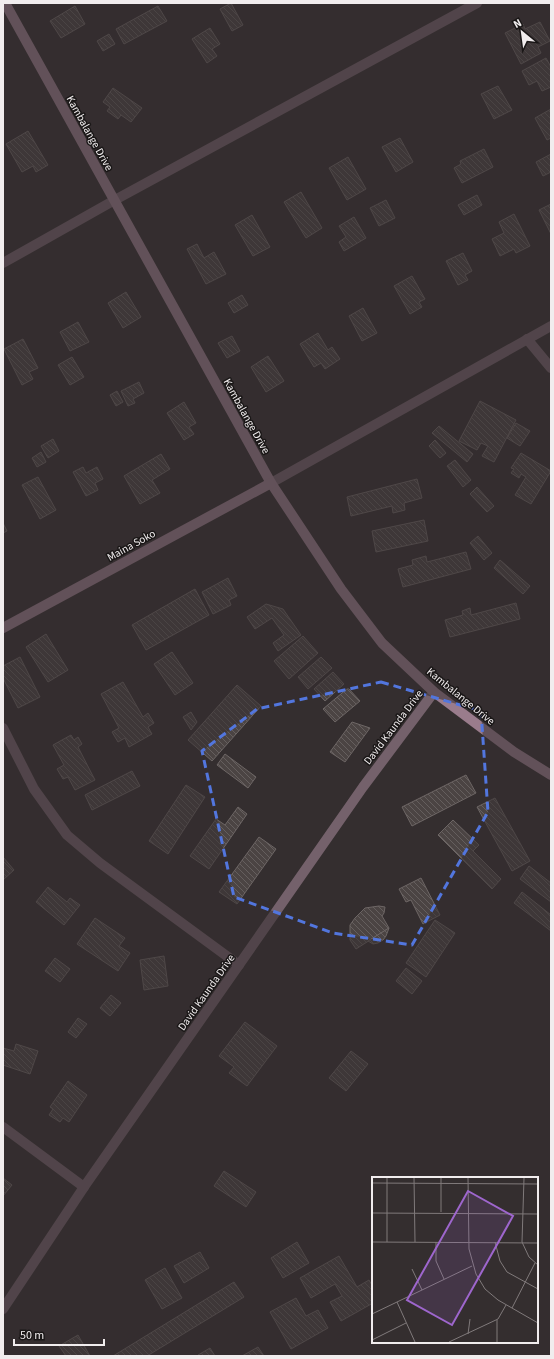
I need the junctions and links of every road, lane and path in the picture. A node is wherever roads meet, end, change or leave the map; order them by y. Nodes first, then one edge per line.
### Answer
1 (4, 3) edge
2 (477, 3) edge
3 (114, 201) junction
4 (3, 263) edge
5 (551, 326) edge
6 (528, 339) junction
7 (551, 368) edge
8 (271, 483) junction
9 (3, 628) edge
10 (434, 692) junction
11 (3, 728) edge
12 (551, 775) edge
13 (239, 965) junction
14 (3, 1127) edge
15 (84, 1187) junction
16 (3, 1309) edge

1 - 3 street, Kambalange Drive
2 - 3 street
3 - 4 street
3 - 8 street, Kambalange Drive
5 - 6 street
6 - 7 street
6 - 8 street
8 - 9 street, Maina Soko
8 - 10 street, Kambalange Drive
10 - 12 street, Kambalange Drive
10 - 13 street, David Kaunda Drive
11 - 13 street
13 - 15 street, David Kaunda Drive
14 - 15 street
15 - 16 street, David Kaunda Drive

